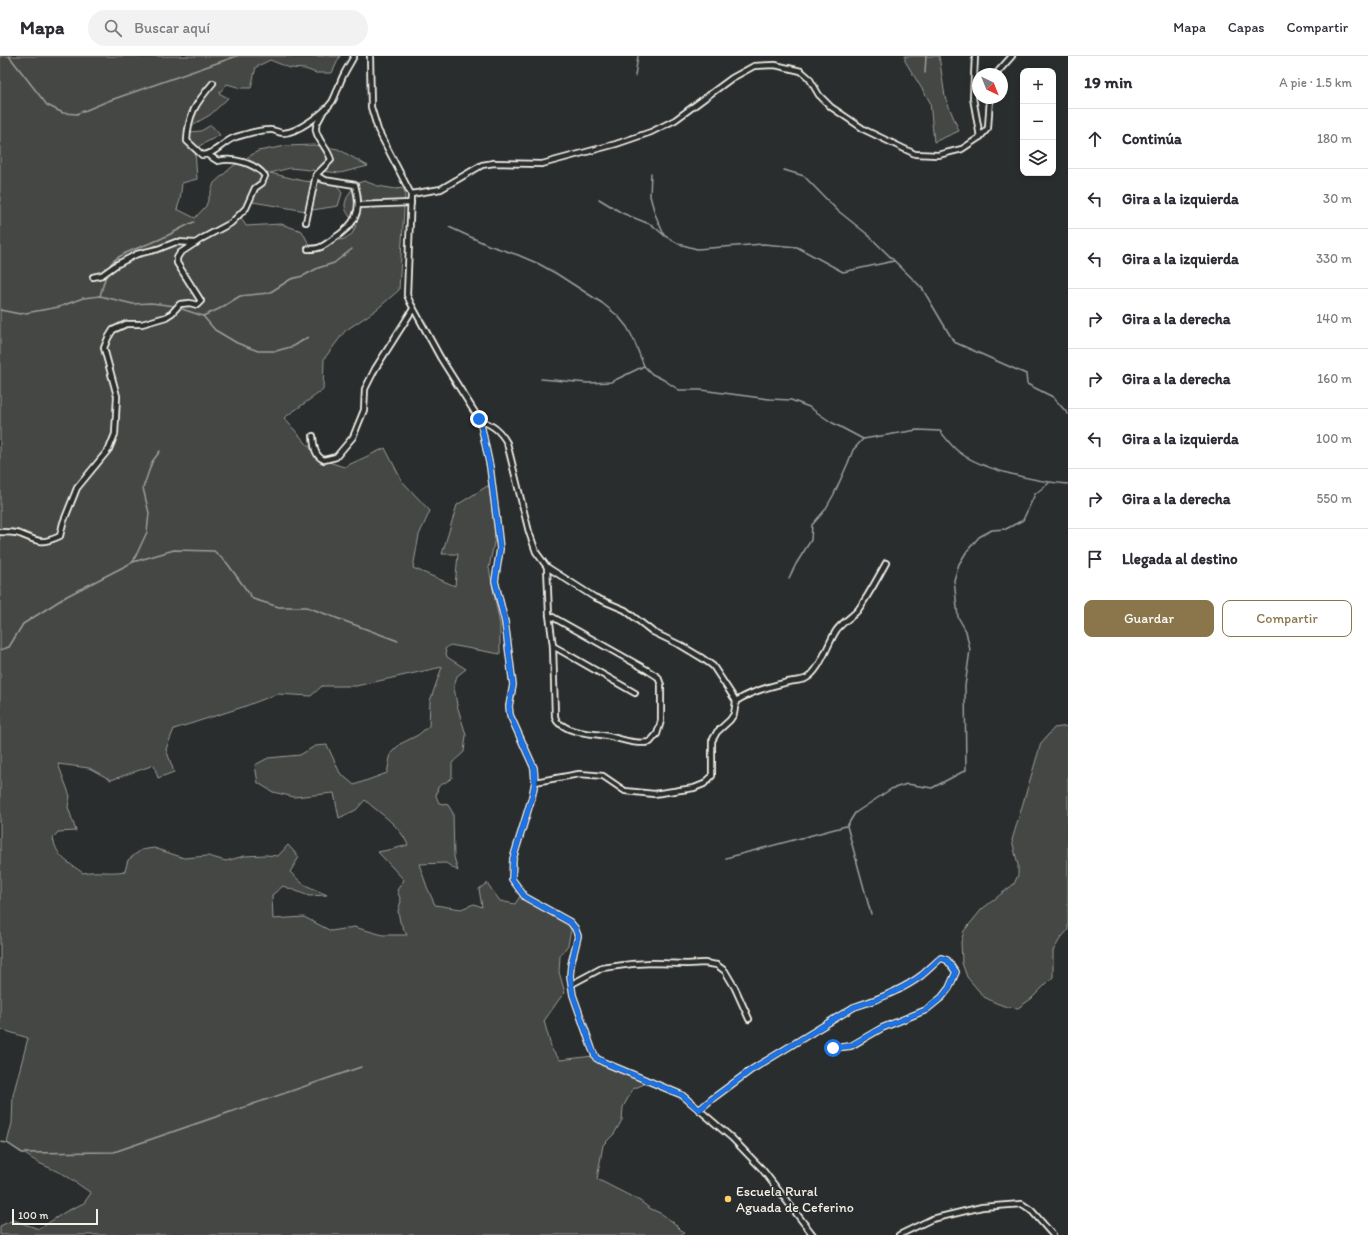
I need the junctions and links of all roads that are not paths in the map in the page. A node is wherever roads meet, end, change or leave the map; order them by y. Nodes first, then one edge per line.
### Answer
1 (354, 56) edge
2 (370, 56) edge
3 (975, 56) edge
4 (1012, 56) edge
5 (1001, 68) edge
6 (213, 83) dead end
7 (990, 104) edge
8 (323, 112) junction
9 (980, 138) junction
10 (208, 155) junction
11 (316, 175) junction
12 (411, 194) junction
13 (411, 203) junction
14 (358, 205) junction
15 (306, 222) dead end
16 (196, 243) junction
17 (308, 249) dead end
18 (93, 277) dead end
19 (413, 309) junction
20 (479, 419) junction
21 (313, 436) dead end
22 (0, 532) edge
23 (886, 563) dead end
24 (547, 567) junction
25 (549, 615) junction
26 (553, 646) junction
27 (635, 693) dead end
28 (736, 701) junction
29 (535, 782) junction
30 (572, 984) junction
31 (749, 1020) dead end
32 (833, 1048) dead end
33 (699, 1110) junction
34 (813, 1235) edge
35 (899, 1235) edge
36 (1053, 1235) edge

1 - 8 street
2 - 12 street
3 - 9 street
4 - 5 street
6 - 10 street
7 - 9 street
8 - 10 street
8 - 11 street
9 - 12 street
10 - 16 street
11 - 14 street
11 - 15 street
12 - 13 street
13 - 14 street
13 - 19 street
14 - 17 street
16 - 18 street
16 - 22 street
19 - 20 street
19 - 21 street
20 - 24 street
20 - 29 street
23 - 28 street
24 - 25 street
24 - 28 street
25 - 26 street
25 - 26 street
26 - 27 street
28 - 29 street
29 - 30 street
30 - 31 street
30 - 33 street
32 - 33 street
33 - 34 street
35 - 36 street

